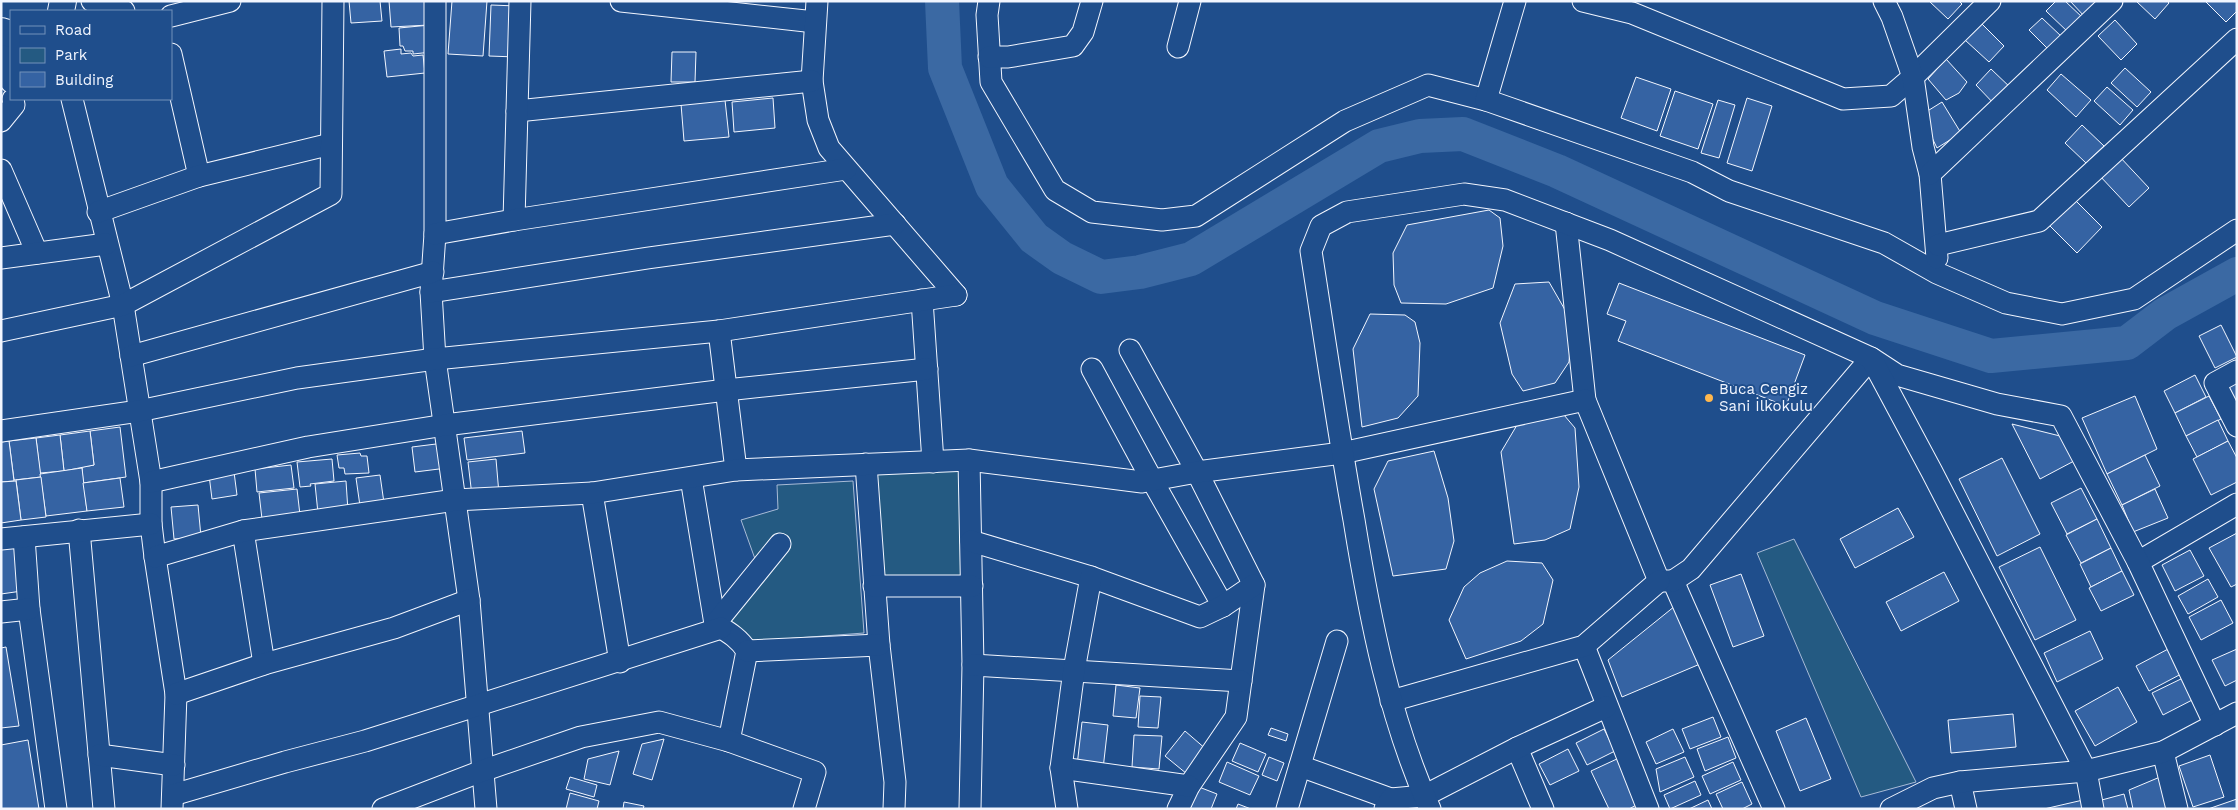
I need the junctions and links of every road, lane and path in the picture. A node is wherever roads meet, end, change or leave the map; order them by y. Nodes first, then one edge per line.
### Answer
1 (92, 1) edge
2 (230, 1) edge
3 (333, 1) edge
4 (435, 1) edge
5 (520, 1) edge
6 (621, 1) edge
7 (817, 1) edge
8 (989, 1) edge
9 (1092, 1) edge
10 (1190, 1) edge
11 (1515, 1) edge
12 (1583, 1) edge
13 (1884, 1) edge
14 (1990, 1) edge
15 (2112, 1) edge
16 (121, 10) edge
17 (172, 11) edge
18 (816, 22) junction
19 (6, 33) edge
20 (2236, 42) edge
21 (1178, 47) dead end
22 (990, 57) junction
23 (172, 58) edge
24 (10, 72) edge
25 (1913, 77) junction
26 (812, 80) junction
27 (13, 100) edge
28 (72, 100) edge
29 (1486, 100) junction
30 (517, 111) junction
31 (1, 121) edge
32 (331, 144) junction
33 (846, 169) junction
34 (1, 170) edge
35 (1930, 174) junction
36 (199, 176) junction
37 (98, 212) junction
38 (514, 220) junction
39 (1566, 223) junction
40 (895, 224) junction
41 (2237, 230) edge
42 (435, 234) junction
43 (106, 244) junction
44 (1938, 245) junction
45 (37, 253) junction
46 (1, 258) edge
47 (1937, 274) junction
48 (432, 282) junction
49 (922, 300) junction
50 (123, 305) junction
51 (1, 331) edge
52 (719, 331) junction
53 (1130, 350) dead end
54 (131, 356) junction
55 (1871, 358) junction
56 (435, 360) junction
57 (927, 369) junction
58 (1092, 369) dead end
59 (2237, 371) edge
60 (726, 390) junction
61 (1585, 400) junction
62 (139, 410) junction
63 (445, 425) junction
64 (2237, 426) edge
65 (1, 431) edge
66 (1342, 453) junction
67 (969, 460) junction
68 (933, 462) junction
69 (866, 464) junction
70 (736, 470) junction
71 (1197, 472) junction
72 (691, 478) junction
73 (1152, 480) junction
74 (150, 482) junction
75 (592, 493) junction
76 (455, 500) junction
77 (2237, 504) edge
78 (151, 524) junction
79 (79, 530) junction
80 (243, 531) junction
81 (24, 536) junction
82 (1, 539) edge
83 (971, 541) junction
84 (780, 544) dead end
85 (155, 557) junction
86 (2138, 562) junction
87 (1090, 577) junction
88 (1666, 581) junction
89 (1254, 585) junction
90 (874, 586) junction
91 (972, 586) junction
92 (469, 600) junction
93 (1223, 606) junction
94 (28, 609) junction
95 (1, 612) edge
96 (718, 626) junction
97 (1337, 641) dead end
98 (879, 645) junction
99 (1584, 646) junction
100 (747, 651) junction
101 (620, 662) junction
102 (264, 664) junction
103 (973, 665) junction
104 (1074, 670) junction
105 (1241, 681) junction
106 (176, 694) junction
107 (1391, 701) junction
108 (478, 706) junction
109 (1606, 707) junction
110 (2237, 713) edge
111 (2215, 725) junction
112 (729, 740) junction
113 (1518, 748) junction
114 (2162, 752) junction
115 (99, 755) junction
116 (174, 765) junction
117 (1300, 766) junction
118 (1061, 768) junction
119 (482, 771) junction
120 (2086, 771) junction
121 (1960, 782) junction
122 (1189, 786) junction
123 (173, 802) edge
124 (1427, 802) edge
125 (1388, 804) edge
126 (56, 809) edge
127 (104, 809) edge
128 (383, 809) edge
129 (486, 809) edge
130 (804, 809) edge
131 (894, 809) edge
132 (970, 809) edge
133 (1067, 809) edge
134 (1178, 809) edge
135 (1287, 809) edge
136 (1543, 809) edge
137 (1648, 809) edge
138 (1774, 809) edge
139 (1891, 809) edge
140 (1966, 809) edge
141 (2093, 809) edge
142 (2177, 809) edge

1 - 16 street
2 - 17 street
3 - 32 street
4 - 42 street
5 - 30 street
6 - 18 street
7 - 18 street
8 - 22 street
9 - 22 street
10 - 21 street
11 - 29 street
12 - 25 street
13 - 25 street
14 - 25 street
15 - 35 street
18 - 26 street
19 - 24 street
20 - 44 street
22 - 29 street
23 - 36 street
25 - 35 street
26 - 30 street
26 - 33 street
27 - 31 street
28 - 37 street
29 - 47 street
30 - 38 street
32 - 36 street
32 - 50 street
33 - 38 street
33 - 40 street
34 - 45 street
35 - 44 street
36 - 37 street
37 - 43 street
38 - 42 street
39 - 55 street
39 - 61 street
39 - 66 street
40 - 48 street
40 - 49 street
41 - 47 street
42 - 48 street
43 - 45 street
43 - 50 street
44 - 47 street
45 - 46 street
48 - 54 street
48 - 56 street
49 - 52 street
49 - 57 street
50 - 51 street
50 - 54 street
52 - 56 street
52 - 60 street
53 - 71 street
54 - 62 street
55 - 86 street
55 - 88 street
55 - 120 street
56 - 62 street
56 - 63 street
57 - 60 street
57 - 68 street
58 - 73 street
59 - 64 street
60 - 63 street
60 - 70 street
61 - 66 street
61 - 88 street
62 - 65 street
62 - 74 street
63 - 74 street
63 - 76 street
66 - 71 street
66 - 107 street
67 - 68 street
67 - 73 street
67 - 83 street
68 - 69 street
69 - 70 street
69 - 90 street
70 - 72 street
71 - 73 street
71 - 89 street
72 - 75 street
72 - 96 street
73 - 93 street
74 - 78 street
75 - 76 street
75 - 101 street
76 - 80 street
76 - 92 street
77 - 86 street
78 - 79 street
78 - 85 street
79 - 81 street
79 - 115 street
80 - 85 street
80 - 102 street
81 - 82 street
81 - 94 street
83 - 87 street
83 - 91 street
84 - 96 street
85 - 106 street
86 - 111 street
87 - 93 street
87 - 104 street
88 - 99 street
88 - 138 street
89 - 93 street
89 - 105 street
90 - 91 street
90 - 98 street
91 - 103 street
92 - 102 street
92 - 108 street
94 - 95 street
94 - 126 street
96 - 100 street
96 - 101 street
97 - 117 street
98 - 100 street
98 - 131 street
99 - 107 street
99 - 109 street
100 - 112 street
101 - 108 street
102 - 106 street
103 - 104 street
103 - 132 street
104 - 105 street
104 - 118 street
105 - 122 street
106 - 116 street
107 - 124 street
108 - 119 street
108 - 123 street
109 - 113 street
109 - 137 street
110 - 111 street
111 - 114 street
112 - 119 street
112 - 130 street
113 - 124 street
113 - 136 street
114 - 120 street
114 - 142 street
115 - 116 street
115 - 127 street
116 - 123 street
117 - 125 street
117 - 135 street
118 - 122 street
118 - 133 street
119 - 128 street
119 - 129 street
120 - 121 street
120 - 141 street
121 - 139 street
121 - 140 street
122 - 134 street
124 - 125 street

